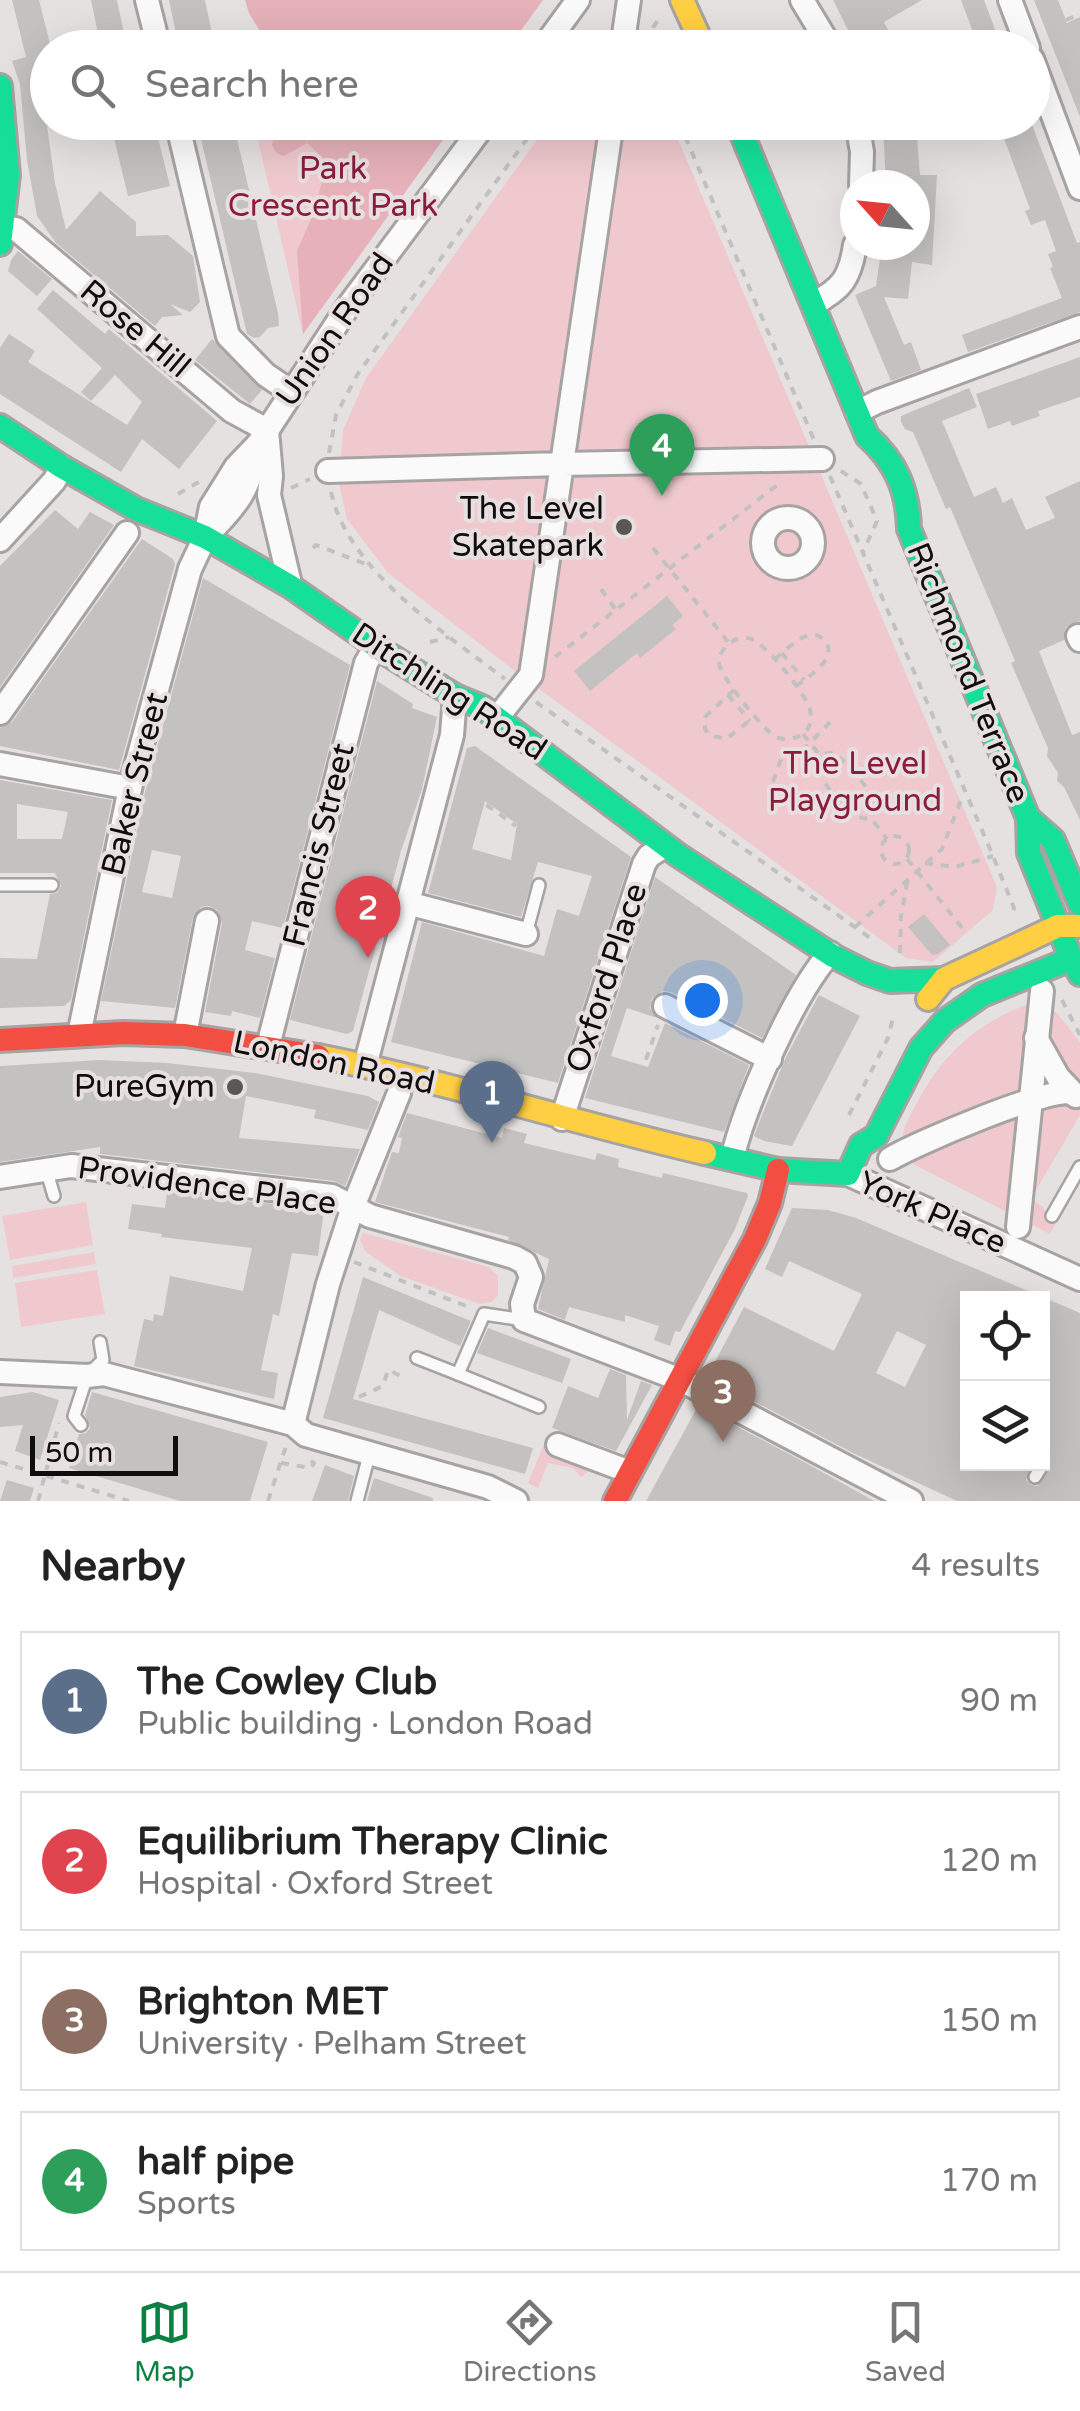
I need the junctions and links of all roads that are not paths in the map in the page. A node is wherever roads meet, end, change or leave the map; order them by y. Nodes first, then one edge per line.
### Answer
1 (147, 0) edge
2 (578, 0) edge
3 (630, 0) edge
4 (802, 0) edge
5 (1010, 0) edge
6 (674, 4) edge
7 (154, 30) edge
8 (556, 30) edge
9 (632, 30) edge
10 (692, 30) edge
11 (821, 30) edge
12 (1021, 30) edge
13 (0, 86) edge
14 (1050, 108) edge
15 (3, 128) edge
16 (181, 140) edge
17 (473, 140) edge
18 (609, 140) edge
19 (745, 140) edge
20 (860, 140) edge
21 (861, 170) edge
22 (1080, 188) edge
23 (2, 236) edge
24 (850, 260) edge
25 (813, 304) junction
26 (1080, 328) edge
27 (290, 391) junction
28 (857, 412) junction
29 (0, 426) edge
30 (867, 436) junction
31 (263, 437) junction
32 (822, 459) road end
33 (865, 463) dead end
34 (562, 464) junction
35 (62, 468) junction
36 (328, 471) dead end
37 (885, 512) dead end
38 (909, 529) junction
39 (127, 533) dead end
40 (205, 537) junction
41 (0, 540) edge
42 (290, 586) junction
43 (376, 646) junction
44 (455, 696) junction
45 (0, 713) edge
46 (497, 718) junction
47 (0, 764) edge
48 (130, 788) junction
49 (1028, 818) junction
50 (665, 846) junction
51 (1071, 853) edge
52 (0, 885) edge
53 (52, 885) dead end
54 (540, 885) dead end
55 (407, 902) junction
56 (1080, 904) edge
57 (207, 921) dead end
58 (1069, 926) edge
59 (526, 934) joint
60 (830, 954) junction
61 (1077, 960) edge
62 (944, 979) junction
63 (1051, 993) road end
64 (665, 1006) dead end
65 (904, 1015) road end
66 (79, 1035) junction
67 (185, 1035) junction
68 (901, 1037) dead end
69 (1036, 1038) junction
70 (0, 1040) edge
71 (268, 1046) junction
72 (770, 1059) junction
73 (365, 1066) junction
74 (399, 1094) dead end
75 (1075, 1096) edge
76 (1030, 1100) junction
77 (562, 1118) junction
78 (861, 1145) junction
79 (890, 1158) dead end
80 (732, 1159) junction
81 (1080, 1167) edge
82 (46, 1169) junction
83 (778, 1170) junction
84 (848, 1174) junction
85 (0, 1178) edge
86 (54, 1196) dead end
87 (352, 1207) junction
88 (1052, 1216) dead end
89 (1018, 1227) dead end
90 (1076, 1274) edge
91 (524, 1320) junction
92 (100, 1342) dead end
93 (417, 1358) dead end
94 (0, 1372) edge
95 (458, 1374) junction
96 (87, 1376) junction
97 (681, 1380) junction
98 (539, 1406) dead end
99 (292, 1424) junction
100 (81, 1425) dead end
101 (558, 1445) dead end
102 (369, 1455) junction
103 (630, 1472) junction
104 (357, 1501) edge
105 (516, 1501) edge
106 (615, 1501) edge
107 (912, 1501) edge

1 - 7 street
2 - 8 street
3 - 9 street
4 - 11 street
5 - 12 street
6 - 10 main road
13 - 15 main road
14 - 22 street
15 - 23 main road
16 - 27 street
17 - 27 street, Union Road
18 - 34 street
19 - 25 main road, Richmond Terrace
20 - 21 street
23 - 31 street, Rose Hill
24 - 25 street
25 - 28 main road, Richmond Terrace
26 - 28 street
27 - 31 street, Union Road
28 - 30 main road, Richmond Terrace
29 - 35 main road, Ditchling Road
30 - 33 main road, Richmond Terrace
30 - 38 main road, Richmond Terrace
31 - 40 street, Union Road
31 - 42 street
32 - 34 street
34 - 36 street
34 - 46 street
35 - 40 main road, Ditchling Road
35 - 41 street
37 - 38 main road, Richmond Terrace
38 - 49 main road, Richmond Terrace
39 - 45 street
40 - 42 main road, Ditchling Road
40 - 48 street, Baker Street
42 - 43 main road, Ditchling Road
43 - 44 main road, Ditchling Road
43 - 71 street, Francis Street
44 - 46 main road, Ditchling Road
44 - 55 street
46 - 50 main road, Ditchling Road
47 - 48 street
48 - 66 street, Baker Street
49 - 51 main road, Richmond Terrace
49 - 58 main road, Richmond Terrace
50 - 60 main road, Ditchling Road
50 - 77 street, Oxford Place
51 - 56 main road, Richmond Terrace
52 - 53 lane
54 - 59 lane
55 - 59 street
55 - 73 street
57 - 67 street
58 - 61 main road, Richmond Terrace
58 - 62 main road
60 - 62 main road, Ditchling Road
60 - 72 street
61 - 78 main road
62 - 65 main road
63 - 69 street
64 - 72 street
66 - 67 main road, London Road
66 - 70 main road, London Road
67 - 71 main road, London Road
68 - 78 main road
69 - 75 street
69 - 76 street
71 - 73 main road, London Road
72 - 80 street
73 - 77 main road, London Road
74 - 87 street
75 - 76 street
76 - 79 street
76 - 89 street
77 - 80 main road, London Road
78 - 84 main road
80 - 83 main road, London Road
81 - 88 lane
82 - 85 street, Providence Place
82 - 86 lane
82 - 87 street, Providence Place
83 - 84 main road, York Place
83 - 97 main road
84 - 90 street, York Place
87 - 91 street, Providence Place
87 - 99 street
91 - 95 lane
91 - 97 street
92 - 96 lane
93 - 95 lane
94 - 96 street
95 - 98 lane
96 - 99 street
96 - 100 lane
97 - 103 main road
97 - 107 street
99 - 102 street
101 - 103 street
102 - 104 lane
102 - 105 street
103 - 106 main road

